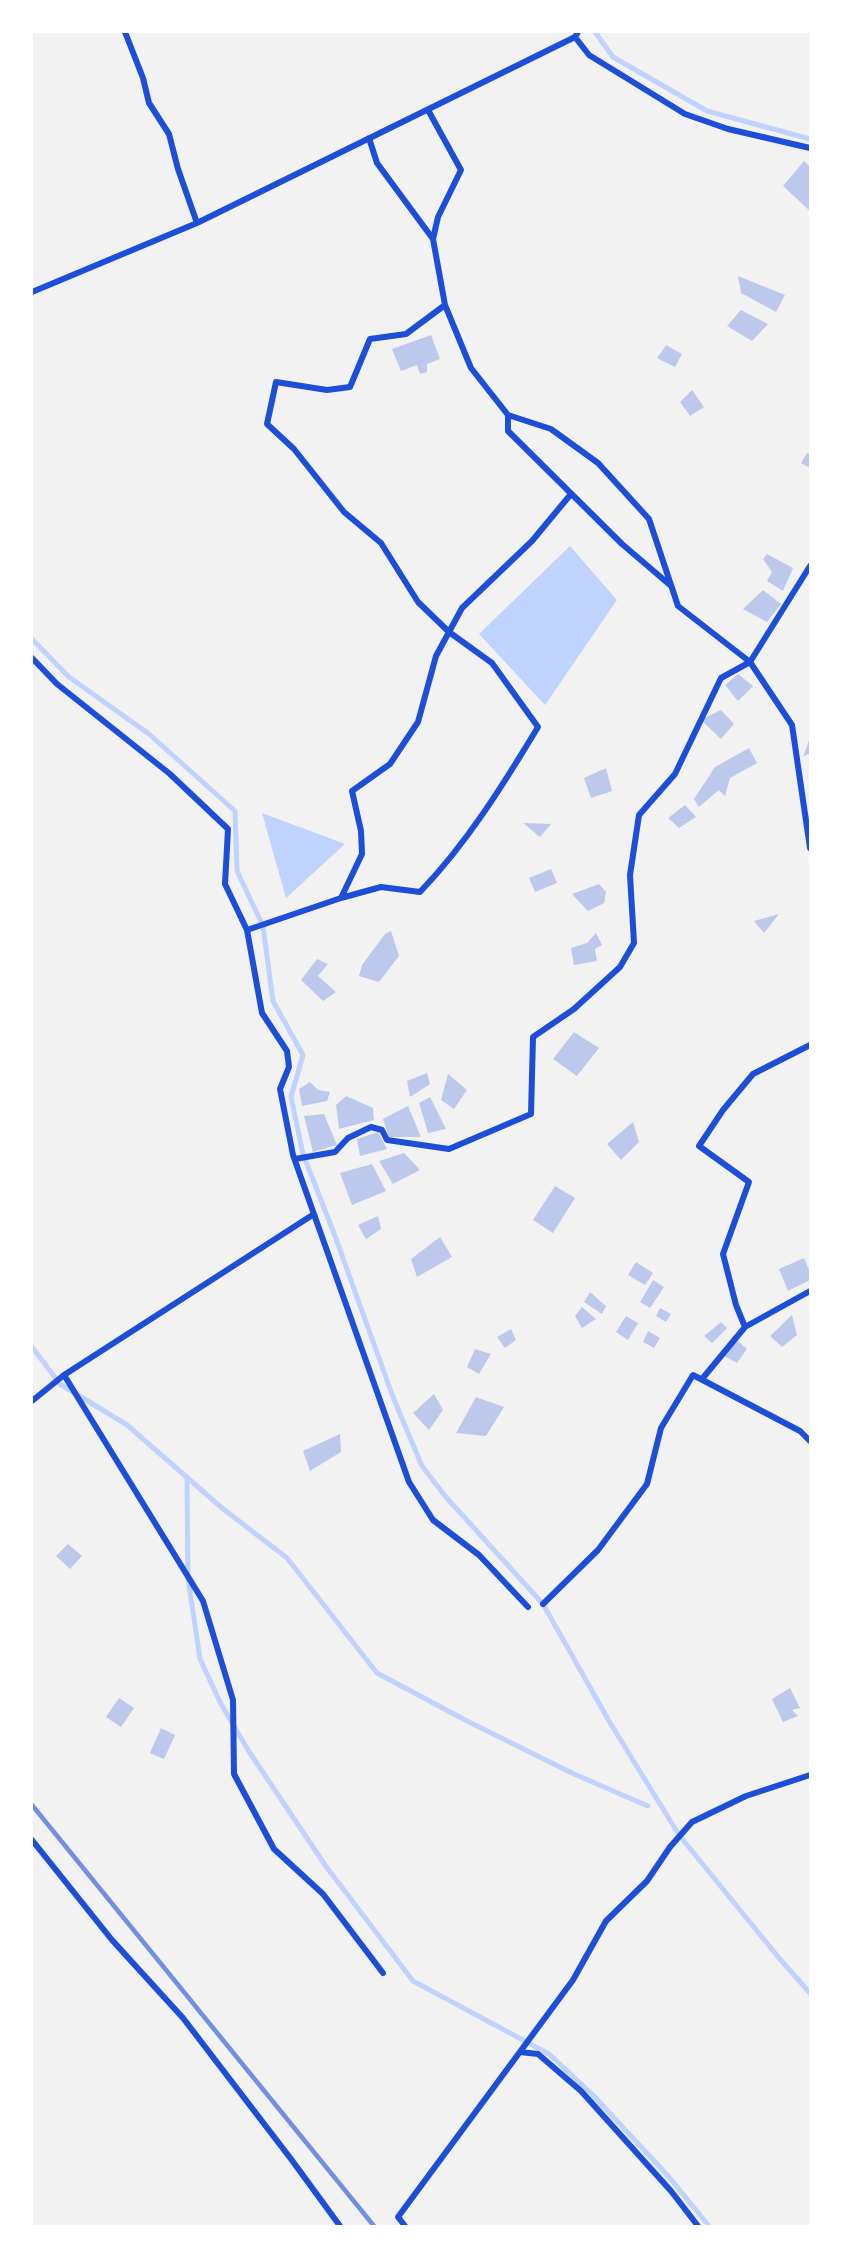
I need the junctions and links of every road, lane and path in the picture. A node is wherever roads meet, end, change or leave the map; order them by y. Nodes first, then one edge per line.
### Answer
1 (125, 32) edge
2 (576, 34) edge
3 (428, 110) junction
4 (369, 138) junction
5 (810, 148) edge
6 (197, 223) junction
7 (433, 239) junction
8 (32, 292) edge
9 (445, 305) junction
10 (508, 415) junction
11 (571, 494) junction
12 (810, 566) edge
13 (671, 586) junction
14 (448, 632) junction
15 (32, 658) edge
16 (750, 662) junction
17 (810, 848) edge
18 (341, 898) junction
19 (247, 930) junction
20 (810, 1045) edge
21 (295, 1159) junction
22 (314, 1214) junction
23 (810, 1290) edge
24 (745, 1327) junction
25 (64, 1375) junction
26 (702, 1379) junction
27 (32, 1401) edge
28 (810, 1441) edge
29 (543, 1604) dead end
30 (528, 1608) dead end
31 (810, 1775) edge
32 (32, 1840) edge
33 (383, 1973) dead end
34 (520, 2052) junction
35 (340, 2226) edge
36 (405, 2226) edge
37 (698, 2226) edge

1 - 6 street
2 - 3 street
2 - 5 street
3 - 4 street
3 - 7 street
4 - 6 street
4 - 7 street
6 - 8 street
7 - 9 street
9 - 10 street
9 - 14 street
10 - 11 street
10 - 13 street
11 - 13 street
11 - 14 street
12 - 16 street
13 - 16 street
14 - 18 street
14 - 18 street
15 - 19 street
16 - 17 street
16 - 21 street
18 - 19 street
19 - 21 street
20 - 24 street
21 - 22 street
22 - 25 street
22 - 30 street
23 - 24 street
24 - 26 street
25 - 27 street
25 - 33 street
26 - 28 street
26 - 29 street
31 - 34 street
32 - 35 street
34 - 36 street
34 - 37 street

